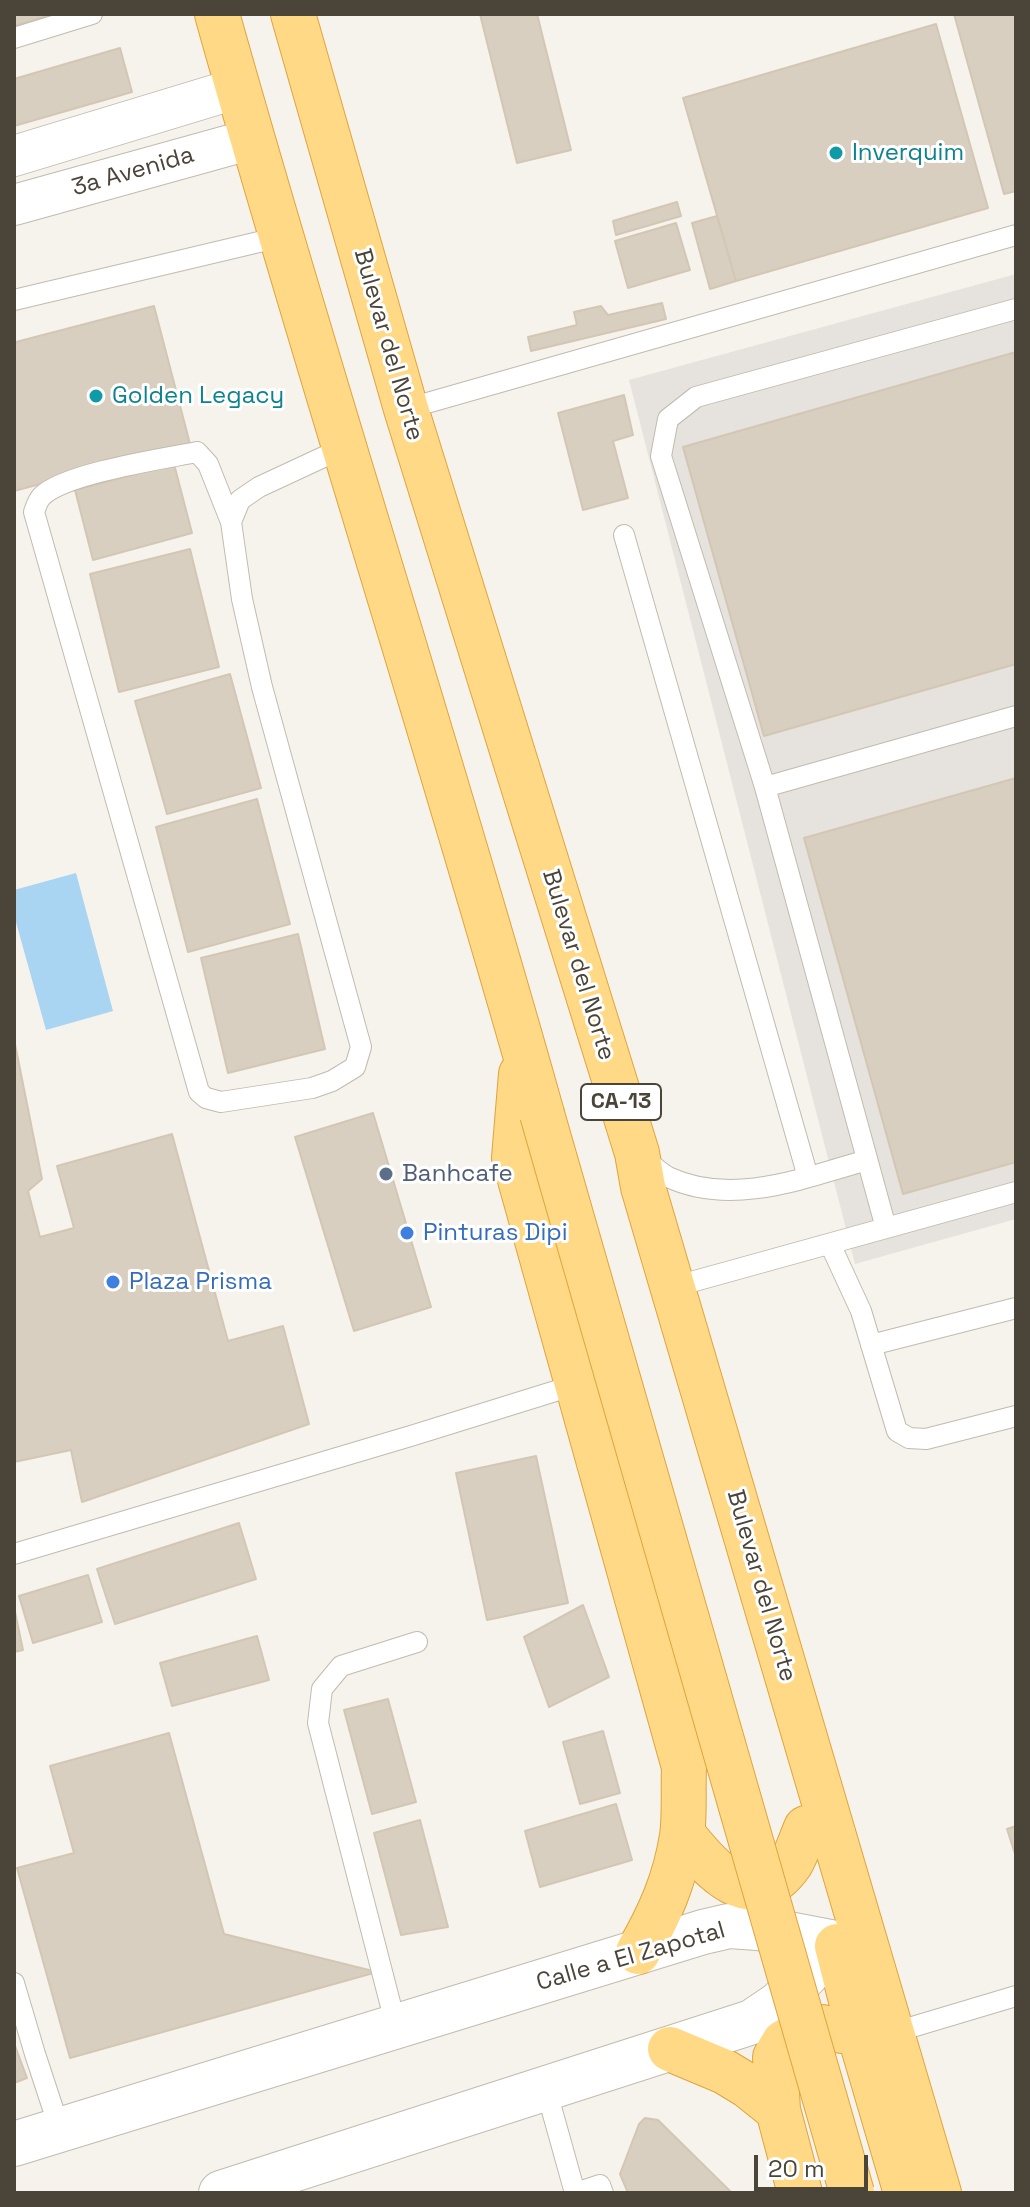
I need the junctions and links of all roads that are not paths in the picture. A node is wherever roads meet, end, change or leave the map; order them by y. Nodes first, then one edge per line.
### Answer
1 (92, 14) edge
2 (217, 14) edge
3 (293, 14) edge
4 (14, 38) edge
5 (238, 88) junction
6 (252, 139) junction
7 (14, 156) edge
8 (14, 205) edge
9 (1016, 235) edge
10 (280, 237) junction
11 (14, 300) edge
12 (1016, 309) edge
13 (406, 409) junction
14 (345, 447) junction
15 (231, 522) junction
16 (624, 535) dead end
17 (1016, 716) edge
18 (765, 787) junction
19 (523, 1048) junction
20 (867, 1160) junction
21 (640, 1170) junction
22 (808, 1177) junction
23 (1016, 1192) edge
24 (886, 1228) junction
25 (830, 1244) junction
26 (673, 1287) junction
27 (1016, 1308) edge
28 (871, 1345) junction
29 (578, 1384) junction
30 (1016, 1416) edge
31 (14, 1554) edge
32 (417, 1642) dead end
33 (806, 1828) junction
34 (683, 1834) junction
35 (836, 1943) junction
36 (638, 1952) junction
37 (14, 1983) edge
38 (1016, 1996) edge
39 (396, 2026) junction
40 (877, 2038) junction
41 (670, 2049) junction
42 (546, 2089) junction
43 (778, 2110) junction
44 (60, 2130) junction
45 (14, 2144) edge
46 (221, 2193) edge
47 (576, 2193) edge
48 (603, 2193) edge
49 (800, 2193) edge
50 (852, 2193) edge
51 (906, 2193) edge
52 (939, 2193) edge

1 - 4 lane
2 - 5 highway
3 - 13 highway, Bulevar del Norte / CA-13
5 - 6 highway
5 - 7 street, 3a Avenida
6 - 8 street, 3a Avenida
6 - 10 highway
9 - 13 lane
10 - 11 lane
10 - 14 highway
12 - 18 lane
13 - 21 highway, Bulevar del Norte / CA-13
14 - 15 lane
14 - 19 highway
15 - 15 lane
16 - 22 lane
17 - 18 lane
18 - 20 lane
19 - 29 highway
19 - 50 highway, bridge
20 - 22 lane
20 - 24 lane
21 - 22 lane
21 - 26 highway, Bulevar del Norte / CA-13
21 - 33 highway
23 - 24 lane
24 - 25 lane
25 - 26 lane
25 - 28 lane
26 - 40 highway, Bulevar del Norte / CA-13
27 - 28 lane
28 - 30 lane
29 - 31 lane
29 - 34 highway
32 - 39 lane
33 - 34 highway
33 - 35 highway
34 - 36 highway
35 - 36 street, Calle a El Zapotal
35 - 40 highway
35 - 41 street
36 - 39 street, Calle a El Zapotal
37 - 44 lane
38 - 40 lane
39 - 44 street, Calle a El Zapotal
40 - 43 highway
40 - 51 highway
40 - 52 highway, Bulevar del Norte / CA-13
41 - 42 street
41 - 43 highway
42 - 46 street
42 - 47 lane
43 - 49 highway
44 - 45 street, Calle a El Zapotal
47 - 48 lane

